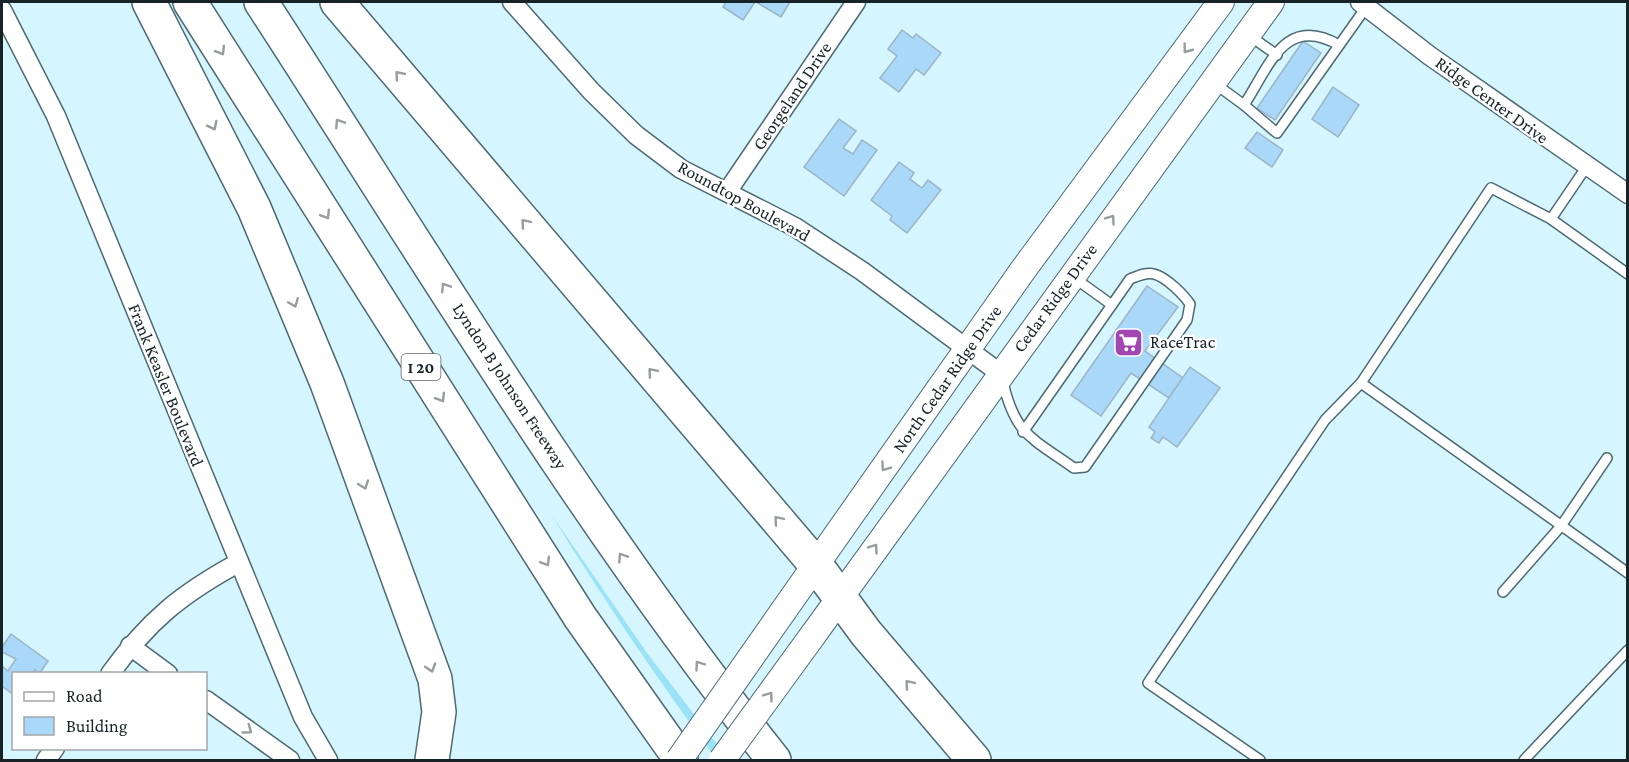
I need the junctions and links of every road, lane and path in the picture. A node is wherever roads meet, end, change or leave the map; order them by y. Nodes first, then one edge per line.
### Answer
1 (149, 2) edge
2 (189, 2) edge
3 (261, 2) edge
4 (337, 2) edge
5 (856, 2) edge
6 (1221, 2) edge
7 (1270, 2) edge
8 (1363, 4) edge
9 (520, 5) edge
10 (2, 10) edge
11 (1247, 34) junction
12 (1339, 45) junction
13 (1277, 55) junction
14 (1212, 81) junction
15 (1244, 105) junction
16 (1587, 166) junction
17 (727, 192) junction
18 (1628, 194) edge
19 (1551, 219) junction
20 (1628, 274) edge
21 (1070, 275) junction
22 (1113, 305) junction
23 (968, 351) junction
24 (1001, 374) junction
25 (1361, 383) junction
26 (1023, 432) junction
27 (1607, 458) dead end
28 (1561, 526) junction
29 (238, 563) junction
30 (816, 565) junction
31 (1628, 573) edge
32 (1503, 592) dead end
33 (839, 595) junction
34 (130, 646) junction
35 (1628, 651) edge
36 (111, 672) edge
37 (165, 672) edge
38 (207, 701) edge
39 (290, 760) edge
40 (328, 760) edge
41 (432, 760) edge
42 (680, 760) edge
43 (722, 760) edge
44 (774, 760) edge
45 (974, 760) edge
46 (1260, 760) edge
47 (1524, 760) edge

1 -> 41 highway
2 -> 42 highway, I 20
44 -> 3 highway, Lyndon B Johnson Freeway
30 -> 4 highway
5 - 17 street, Georgeland Drive
6 -> 23 main road, North Cedar Ridge Drive
7 - 11 main road, Cedar Ridge Drive
8 - 12 lane
8 - 16 street, Ridge Center Drive
9 - 17 street, Roundtop Boulevard
10 - 29 street, Frank Keasler Boulevard
11 - 13 lane
11 - 14 main road, Cedar Ridge Drive
12 - 13 lane
12 - 15 lane
13 - 15 lane
14 - 15 lane
21 -> 14 main road, Cedar Ridge Drive
16 - 18 street, Ridge Center Drive
16 - 19 lane
17 - 23 street, Roundtop Boulevard
19 - 20 lane
19 - 25 lane
21 - 22 lane
21 - 24 main road, Cedar Ridge Drive
22 - 26 lane
22 - 26 lane
23 - 24 street, Roundtop Boulevard
23 -> 30 main road, North Cedar Ridge Drive
24 - 26 lane
33 -> 24 main road, Cedar Ridge Drive
25 - 28 lane
25 - 46 lane
27 - 28 lane
28 - 31 lane
28 - 32 lane
29 - 34 street
29 - 40 street, Frank Keasler Boulevard
30 - 33 highway
30 - 42 main road, North Cedar Ridge Drive, bridge
43 -> 33 main road, bridge
45 -> 33 highway
34 - 36 street
34 - 37 street
35 - 47 lane
38 -> 39 street

